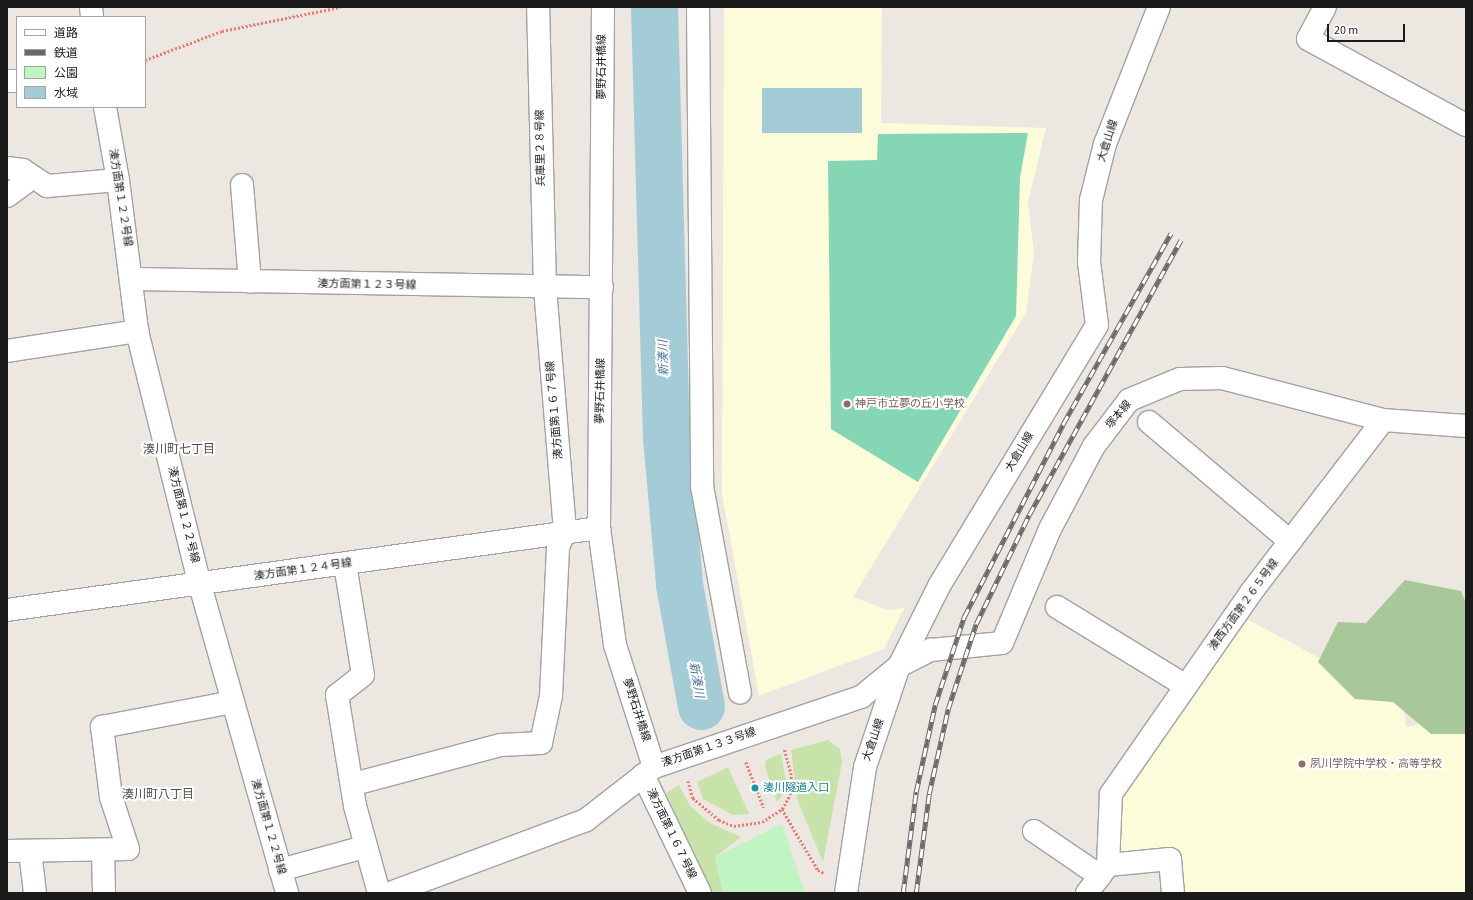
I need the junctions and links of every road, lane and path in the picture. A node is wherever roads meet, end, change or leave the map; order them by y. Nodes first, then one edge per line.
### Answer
1 (341, 7) edge
2 (538, 7) edge
3 (603, 7) edge
4 (698, 7) edge
5 (1159, 7) edge
6 (1325, 7) edge
7 (146, 60) edge
8 (105, 108) edge
9 (1466, 125) edge
10 (7, 168) edge
11 (33, 177) junction
12 (118, 180) junction
13 (242, 185) dead end
14 (7, 196) edge
15 (131, 279) junction
16 (250, 282) junction
17 (602, 287) junction
18 (544, 289) junction
19 (137, 331) junction
20 (7, 351) edge
21 (1383, 420) junction
22 (1149, 422) dead end
23 (1466, 426) edge
24 (599, 528) junction
25 (565, 531) junction
26 (1290, 541) junction
27 (344, 564) junction
28 (200, 585) junction
29 (1057, 607) dead end
30 (7, 610) edge
31 (900, 666) junction
32 (1186, 686) junction
33 (740, 693) dead end
34 (233, 702) junction
35 (783, 745) dead end
36 (648, 771) junction
37 (750, 773) dead end
38 (690, 777) dead end
39 (354, 784) junction
40 (764, 808) dead end
41 (782, 810) junction
42 (1034, 831) dead end
43 (364, 847) junction
44 (7, 851) edge
45 (30, 851) junction
46 (103, 851) junction
47 (280, 870) junction
48 (1104, 871) junction
49 (825, 874) dead end
50 (35, 893) edge
51 (104, 893) edge
52 (287, 893) edge
53 (379, 893) edge
54 (390, 893) edge
55 (700, 893) edge
56 (846, 893) edge
57 (1087, 893) edge
58 (1173, 893) edge

1 - 7 path
2 - 18 street, 兵庫里２８号線
3 - 17 street, 夢野石井橋線
4 - 33 street
5 - 31 street, 大倉山線
6 - 9 street
8 - 12 street, 湊方面第１２２号線
10 - 11 street
11 - 12 street
11 - 14 street
12 - 15 street, 湊方面第１２２号線
13 - 16 street
15 - 16 street, 湊方面第１２３号線
15 - 19 street, 湊方面第１２２号線
16 - 18 street, 湊方面第１２３号線
17 - 18 street, 湊方面第１２３号線
17 - 24 street, 夢野石井橋線
18 - 25 street, 湊方面第１６７号線
19 - 20 street
19 - 28 street, 湊方面第１２２号線
21 - 23 street, 塚本線
21 - 26 street, 湊西方面第２６５号線
21 - 31 street, 塚本線
22 - 26 street
24 - 25 street, 湊方面第１２４号線
24 - 36 street, 夢野石井橋線
25 - 27 street, 湊方面第１２４号線
25 - 39 street
26 - 32 street, 湊西方面第２６５号線
27 - 28 street, 湊方面第１２４号線
27 - 39 street
28 - 30 street, 湊方面第１２４号線
28 - 34 street, 湊方面第１２２号線
29 - 32 street
31 - 36 street, 湊方面第１３３号線
31 - 56 street, 大倉山線
32 - 48 street, 湊西方面第２６５号線
34 - 46 street
34 - 47 street, 湊方面第１２２号線
35 - 41 path
36 - 54 street, 湊方面第１３３号線
36 - 55 street, 湊方面第１６７号線
37 - 40 path
38 - 41 path
39 - 43 street
41 - 49 path
42 - 48 street
43 - 47 street
43 - 53 street
44 - 45 street
45 - 46 street
45 - 50 street
46 - 51 street
47 - 52 street, 湊方面第１２２号線
48 - 57 street
48 - 58 street

